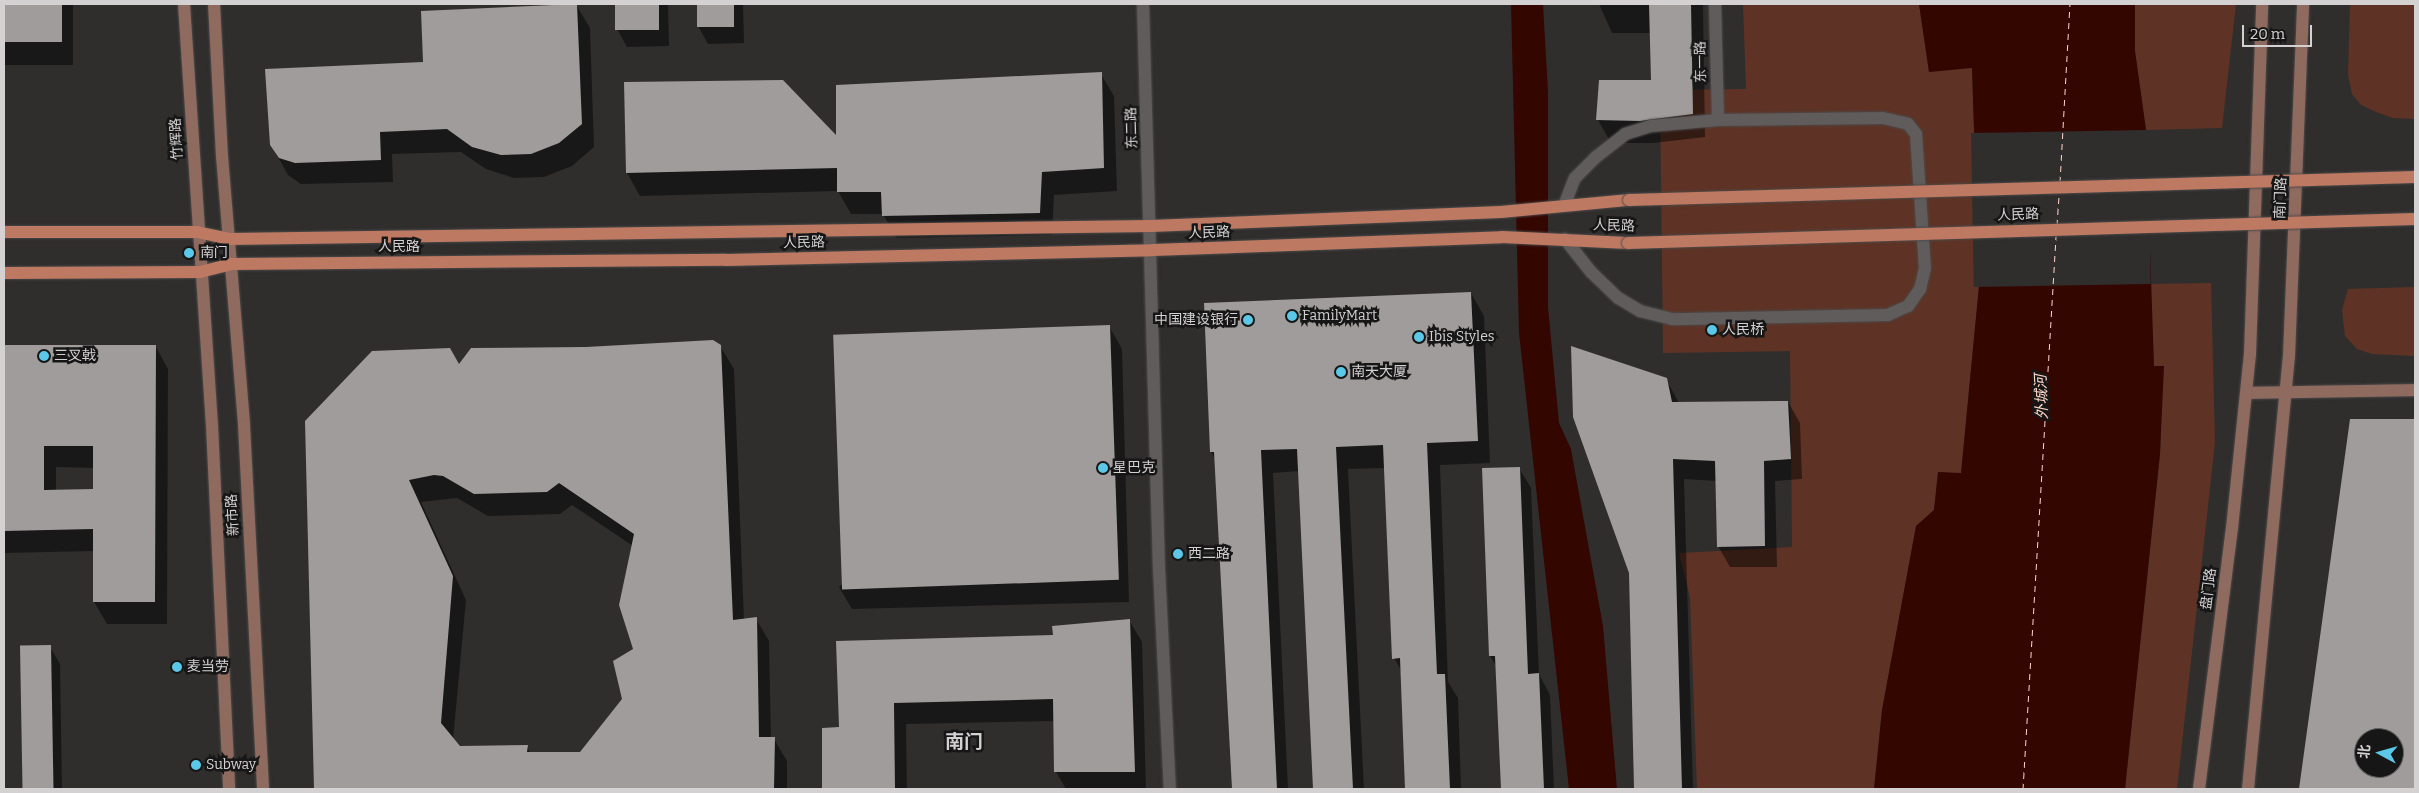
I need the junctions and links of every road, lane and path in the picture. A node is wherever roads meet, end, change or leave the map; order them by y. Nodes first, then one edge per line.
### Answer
1 (184, 4) edge
2 (214, 4) edge
3 (1143, 4) edge
4 (1715, 4) edge
5 (2262, 4) edge
6 (2303, 4) edge
7 (1718, 120) junction
8 (2415, 177) edge
9 (1564, 206) junction
10 (2415, 219) edge
11 (1151, 226) junction
12 (4, 232) edge
13 (198, 232) junction
14 (229, 238) junction
15 (1565, 239) junction
16 (1152, 250) junction
17 (231, 264) junction
18 (200, 272) junction
19 (4, 273) edge
20 (2415, 390) edge
21 (2247, 393) junction
22 (2286, 394) junction
23 (230, 789) edge
24 (263, 789) edge
25 (1170, 789) edge
26 (2199, 789) edge
27 (2248, 789) edge

1 - 13 main road, 竹辉路
2 - 14 main road
3 - 11 street, 东二路
4 - 7 street, 东一路
5 - 21 main road, 南门路
6 - 22 main road, 南门路
7 - 9 street
7 - 15 street
8 - 9 main road, 人民路, bridge
9 - 11 main road, 人民路
10 - 15 main road, 人民路, bridge
11 - 14 main road, 人民路
11 - 16 street, 东二路
12 - 13 main road, 人民路
13 - 14 main road, 人民路
13 - 18 main road, 竹辉路
14 - 17 main road, 新市路
15 - 16 main road, 人民路
16 - 17 main road, 人民路
16 - 25 street
17 - 18 main road, 人民路
17 - 24 main road, 新市路
18 - 19 main road, 人民路
18 - 23 main road, 新市路
20 - 22 main road
21 - 22 main road
21 - 26 main road, 盘门路
22 - 27 main road

